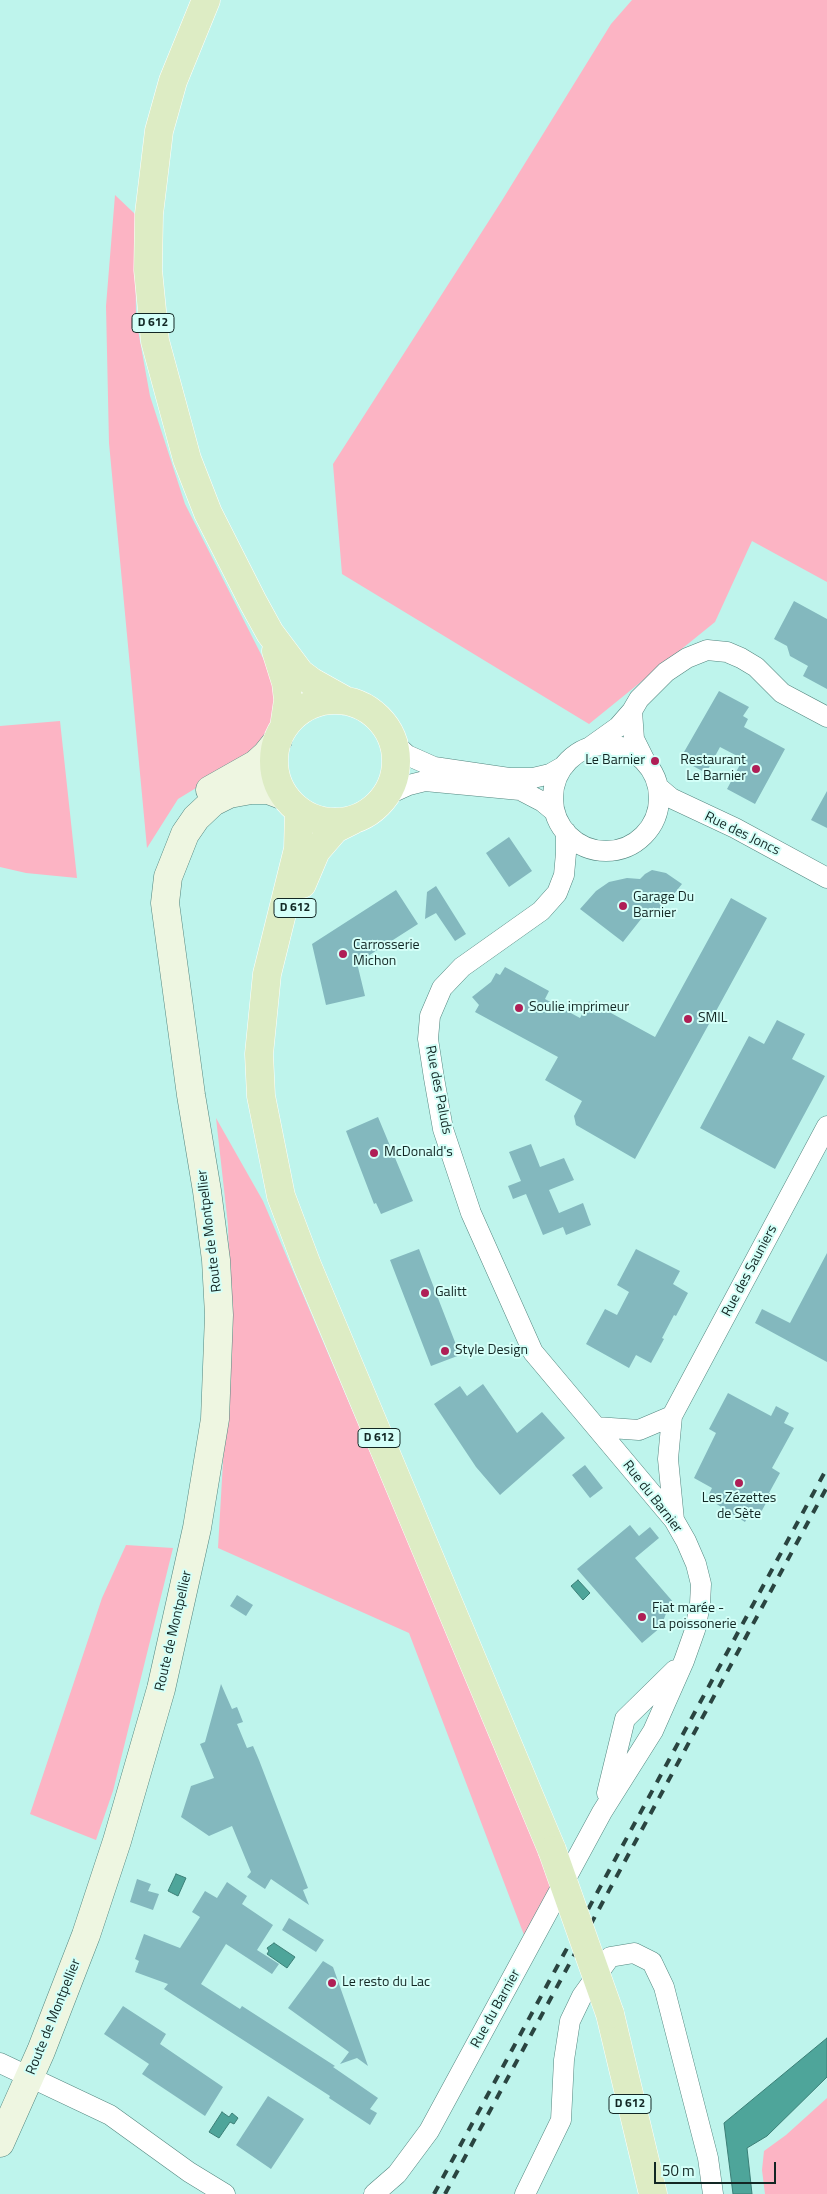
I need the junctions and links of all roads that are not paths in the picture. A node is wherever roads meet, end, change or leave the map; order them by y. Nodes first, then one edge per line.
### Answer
1 (206, 0) edge
2 (270, 633) junction
3 (346, 701) junction
4 (632, 711) junction
5 (827, 717) edge
6 (281, 733) junction
7 (394, 743) junction
8 (590, 747) junction
9 (645, 761) junction
10 (564, 766) junction
11 (658, 787) junction
12 (387, 795) junction
13 (292, 804) junction
14 (555, 812) junction
15 (353, 820) junction
16 (566, 832) junction
17 (827, 878) edge
18 (263, 1013) junction
19 (191, 1095) junction
20 (827, 1126) edge
21 (557, 1382) joint
22 (672, 1416) junction
23 (596, 1427) junction
24 (674, 1520) junction
25 (684, 1661) junction
26 (641, 1703) junction
27 (659, 1715) junction
28 (602, 1812) junction
29 (0, 2063) edge
30 (30, 2076) junction
31 (0, 2143) edge
32 (225, 2194) edge
33 (374, 2194) edge
34 (524, 2194) edge
35 (653, 2194) edge
36 (713, 2194) edge

1 - 2 main road, D 612
2 - 3 main road, D 612
2 - 6 main road, D 612
3 - 6 main road
3 - 7 main road
4 - 5 street
4 - 8 street
4 - 9 street
6 - 13 main road
6 - 19 main road
7 - 10 street
7 - 12 main road
8 - 9 street
8 - 10 street
9 - 11 street
10 - 14 street
11 - 16 street
11 - 17 street, Rue des Joncs
12 - 14 street
12 - 15 main road
13 - 15 main road
13 - 18 main road, D 612
13 - 19 main road
14 - 16 street
15 - 18 main road, D 612
16 - 21 street, Rue des Paluds
18 - 35 main road, D 612, bridge
19 - 30 main road, Route de Montpellier
20 - 22 street, Rue des Sauniers
21 - 23 street, Rue du Barnier
22 - 23 street
22 - 24 street, Rue des Sauniers
23 - 24 street, Rue du Barnier
24 - 25 street, Rue du Barnier
25 - 26 street, Rue du Barnier
25 - 27 street, Rue du Barnier
26 - 27 street
26 - 28 street, Rue du Barnier
27 - 28 street, Rue du Barnier
28 - 33 street, Rue du Barnier
29 - 30 street
30 - 31 main road, Route de Montpellier
30 - 32 street
34 - 36 street

